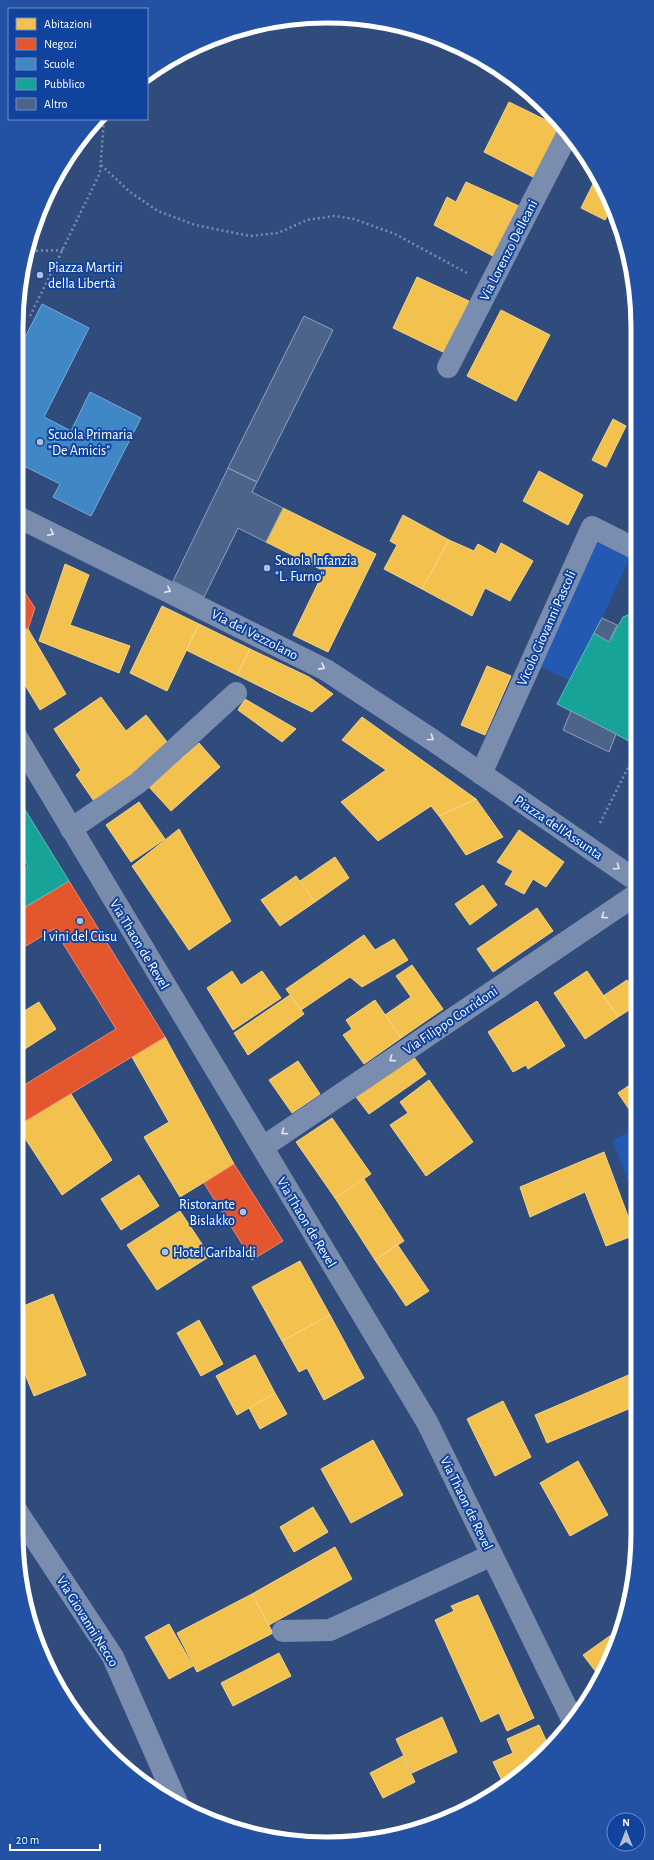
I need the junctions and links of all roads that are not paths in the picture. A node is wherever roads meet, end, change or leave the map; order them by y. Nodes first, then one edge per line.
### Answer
1 (565, 138) edge
2 (448, 367) dead end
3 (23, 519) edge
4 (631, 548) edge
5 (236, 692) dead end
6 (23, 748) edge
7 (481, 774) junction
8 (71, 829) junction
9 (631, 877) edge
10 (631, 898) edge
11 (263, 1147) junction
12 (23, 1521) edge
13 (492, 1555) junction
14 (283, 1631) dead end
15 (570, 1716) edge
16 (174, 1795) edge

1 - 2 street, Via Lorenzo Delleani
3 -> 7 street, Via del Vezzolano
4 - 7 street, Vicolo Giovanni Pascoli
5 - 8 street
6 - 8 main road, Via Thaon de Revel
7 -> 9 street, Piazza dell'Assunta
8 - 11 main road, Via Thaon de Revel
10 -> 11 street, Via Filippo Corridoni
11 - 13 main road, Via Thaon de Revel
12 - 16 street, Via Giovanni Necco
13 - 14 street
13 - 15 main road, Via Thaon de Revel

